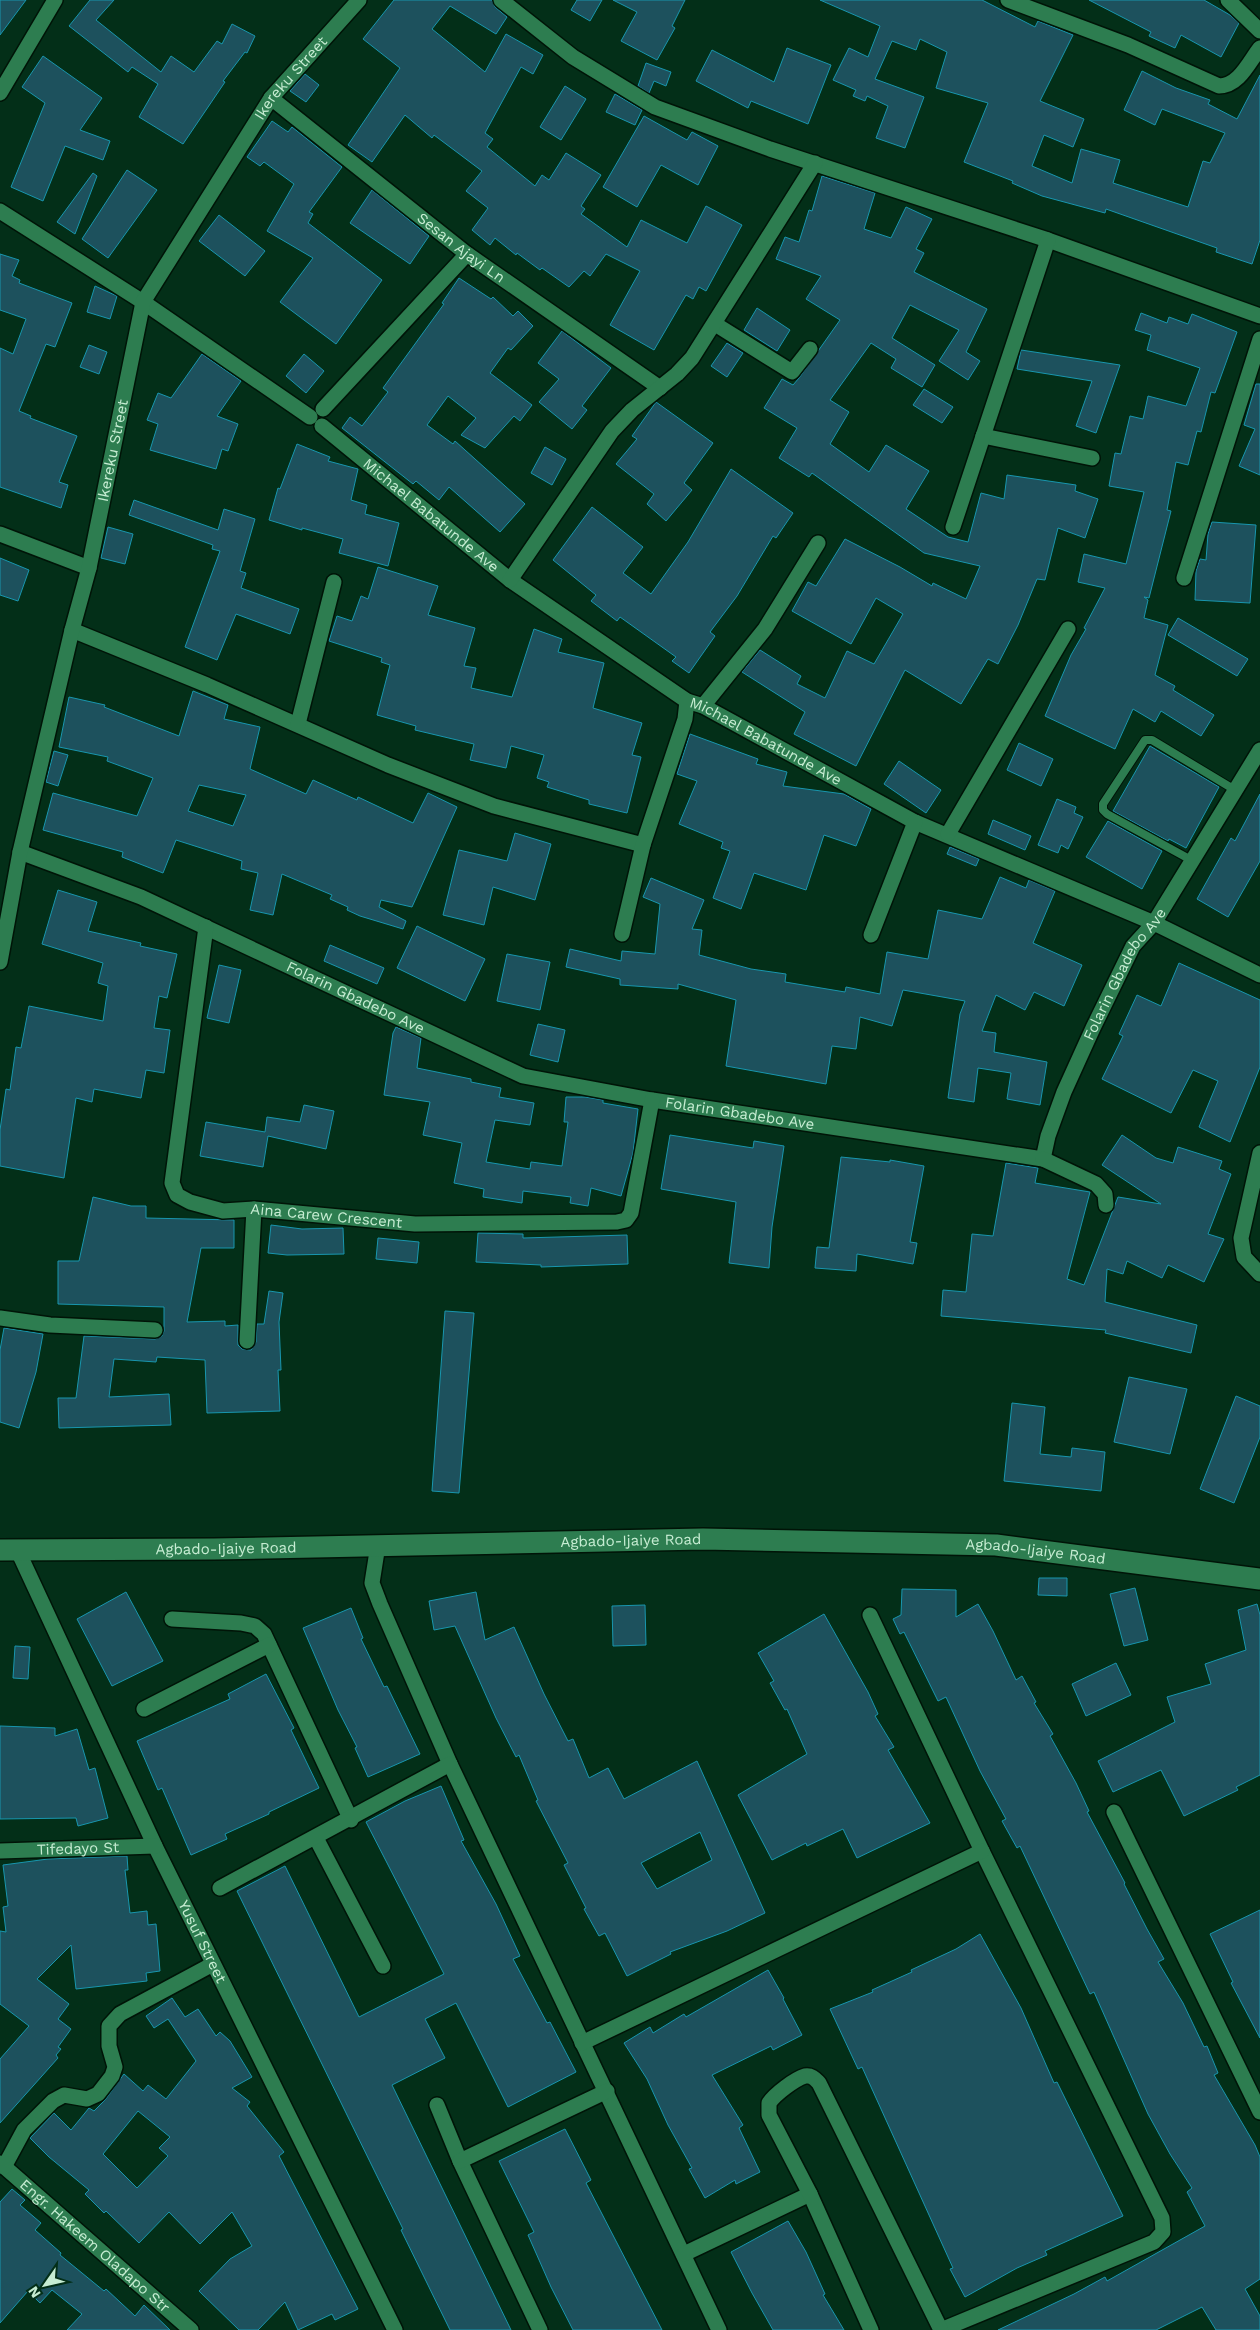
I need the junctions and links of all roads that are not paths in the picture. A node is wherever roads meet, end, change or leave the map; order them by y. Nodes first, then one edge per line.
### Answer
1 (55, 0) edge
2 (359, 0) edge
3 (501, 0) edge
4 (1008, 0) edge
5 (1228, 0) edge
6 (1260, 31) edge
7 (1260, 48) edge
8 (0, 93) edge
9 (271, 98) junction
10 (815, 163) junction
11 (0, 211) edge
12 (1048, 240) junction
13 (467, 254) junction
14 (143, 302) junction
15 (1260, 316) edge
16 (715, 324) junction
17 (1260, 339) edge
18 (810, 349) dead end
19 (660, 388) junction
20 (318, 418) junction
21 (983, 436) junction
22 (1092, 458) dead end
23 (953, 527) dead end
24 (0, 534) edge
25 (818, 543) dead end
26 (89, 568) junction
27 (1184, 578) dead end
28 (510, 580) junction
29 (334, 582) dead end
30 (1068, 629) dead end
31 (72, 630) junction
32 (687, 700) junction
33 (703, 706) junction
34 (298, 724) junction
35 (1260, 750) edge
36 (1235, 790) junction
37 (915, 822) junction
38 (948, 834) junction
39 (643, 845) junction
40 (20, 852) junction
41 (1193, 861) junction
42 (1154, 923) junction
43 (206, 928) junction
44 (622, 934) dead end
45 (872, 935) dead end
46 (0, 962) edge
47 (1260, 975) edge
48 (652, 1100) junction
49 (1260, 1153) edge
50 (1043, 1159) junction
51 (1106, 1205) dead end
52 (254, 1209) junction
53 (1260, 1274) edge
54 (0, 1318) edge
55 (155, 1330) dead end
56 (247, 1341) dead end
57 (378, 1545) junction
58 (9, 1550) edge
59 (1260, 1579) edge
60 (870, 1615) dead end
61 (172, 1620) dead end
62 (270, 1645) junction
63 (144, 1709) dead end
64 (450, 1764) junction
65 (1114, 1812) dead end
66 (351, 1820) junction
67 (316, 1838) junction
68 (155, 1846) junction
69 (0, 1851) edge
70 (982, 1851) junction
71 (220, 1888) dead end
72 (213, 1964) junction
73 (383, 1966) dead end
74 (582, 2043) junction
75 (607, 2091) junction
76 (437, 2105) dead end
77 (1260, 2112) edge
78 (460, 2161) junction
79 (2, 2165) edge
80 (810, 2194) junction
81 (684, 2254) junction
82 (190, 2330) edge
83 (395, 2330) edge
84 (540, 2330) edge
85 (720, 2330) edge
86 (871, 2330) edge
87 (941, 2330) edge

1 - 8 street
2 - 9 street, Ikereku Street
3 - 10 street
4 - 7 street
5 - 6 street
9 - 13 street, Sesan Ajayi Ln
9 - 14 street, Ikereku Street
10 - 12 street
10 - 16 street
11 - 14 street, Michael Babatunde Ave
12 - 15 street
12 - 21 street
13 - 19 street, Sesan Ajayi Ln
13 - 20 street
14 - 20 street, Michael Babatunde Ave
14 - 26 street, Ikereku Street
16 - 18 street
16 - 19 street
17 - 27 street
19 - 28 street
20 - 28 street, Michael Babatunde Ave
21 - 22 street
21 - 23 street
24 - 26 street
25 - 33 street
26 - 31 street, Ikereku Street
28 - 32 street, Michael Babatunde Ave
29 - 34 street
30 - 38 street
31 - 34 street
31 - 40 street, Ikereku Street
32 - 33 street, Michael Babatunde Ave
32 - 39 street
33 - 37 street, Michael Babatunde Ave
34 - 39 street
35 - 36 street, Folarin Gbadebo Ave
36 - 41 street, Folarin Gbadebo Ave
36 - 41 lane
37 - 38 street, Michael Babatunde Ave
37 - 45 street
38 - 42 street, Michael Babatunde Ave
39 - 44 street
40 - 43 street, Folarin Gbadebo Ave
40 - 46 street, Ikereku Street
41 - 42 street, Folarin Gbadebo Ave
42 - 47 street, Michael Babatunde Ave
42 - 50 street, Folarin Gbadebo Ave
43 - 48 street, Folarin Gbadebo Ave
43 - 52 street, Aina Carew Crescent
48 - 50 street, Folarin Gbadebo Ave
48 - 52 street, Aina Carew Crescent
49 - 53 street
50 - 51 street
52 - 56 street
54 - 55 street
57 - 58 street, Agbado-Ijaiye Road
57 - 59 street, Agbado-Ijaiye Road
57 - 64 street
58 - 68 street, Yusuf Street
60 - 70 street
61 - 62 street
62 - 63 street
62 - 66 street
64 - 66 street
64 - 74 street
65 - 77 street
66 - 67 street
67 - 71 street
67 - 73 street
68 - 69 street, Tifedayo St
68 - 72 street, Yusuf Street
70 - 74 street
70 - 87 street
72 - 79 street
72 - 83 street, Yusuf Street
74 - 75 street
75 - 78 street
75 - 81 street
76 - 78 street
78 - 84 street
79 - 82 street, Engr. Hakeem Oladapo Str
80 - 81 street
80 - 86 street
80 - 87 street
81 - 85 street

